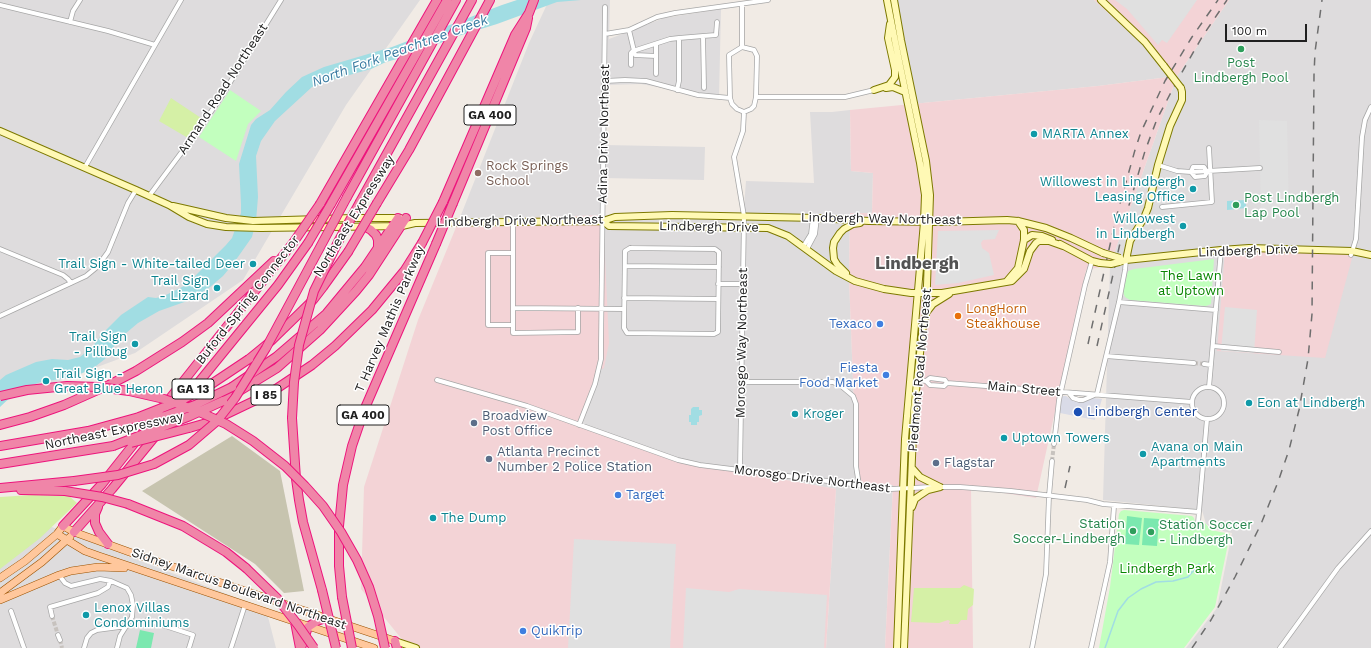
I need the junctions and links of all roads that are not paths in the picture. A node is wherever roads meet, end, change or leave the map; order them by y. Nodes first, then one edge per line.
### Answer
1 (80, 0) edge
2 (180, 0) edge
3 (281, 0) edge
4 (472, 0) edge
5 (490, 0) edge
6 (534, 0) edge
7 (768, 0) edge
8 (887, 0) edge
9 (894, 0) edge
10 (1101, 0) edge
11 (448, 1) edge
12 (742, 4) junction
13 (0, 5) edge
14 (605, 7) dead end
15 (529, 13) junction
16 (890, 19) junction
17 (70, 22) junction
18 (717, 22) dead end
19 (629, 30) junction
20 (605, 34) junction
21 (704, 36) junction
22 (679, 38) junction
23 (656, 44) junction
24 (155, 45) junction
25 (742, 46) junction
26 (633, 51) junction
27 (656, 56) junction
28 (631, 65) dead end
29 (656, 74) dead end
30 (605, 81) junction
31 (704, 88) dead end
32 (677, 90) junction
33 (874, 90) junction
34 (905, 92) junction
35 (756, 97) junction
36 (730, 98) junction
37 (1371, 107) edge
38 (744, 112) junction
39 (0, 131) edge
40 (1209, 148) dead end
41 (1158, 165) junction
42 (85, 167) junction
43 (1260, 168) dead end
44 (1209, 171) junction
45 (1191, 172) junction
46 (136, 190) junction
47 (149, 196) junction
48 (169, 205) junction
49 (1162, 207) dead end
50 (744, 216) junction
51 (402, 218) junction
52 (815, 218) junction
53 (603, 221) junction
54 (1018, 221) junction
55 (513, 222) junction
56 (869, 222) junction
57 (927, 222) junction
58 (415, 223) junction
59 (364, 226) junction
60 (398, 226) junction
61 (743, 227) junction
62 (1024, 240) junction
63 (293, 243) junction
64 (1063, 246) junction
65 (805, 248) junction
66 (0, 249) edge
67 (378, 249) junction
68 (1221, 250) junction
69 (513, 253) junction
70 (1352, 253) junction
71 (1371, 255) edge
72 (1121, 260) junction
73 (1092, 261) junction
74 (625, 266) junction
75 (719, 267) junction
76 (855, 281) junction
77 (71, 283) junction
78 (1005, 283) junction
79 (718, 284) junction
80 (742, 284) junction
81 (956, 291) junction
82 (918, 293) junction
83 (927, 293) junction
84 (624, 298) junction
85 (718, 299) junction
86 (1119, 302) junction
87 (513, 308) junction
88 (578, 308) junction
89 (602, 308) junction
90 (624, 309) junction
91 (1216, 310) junction
92 (926, 315) junction
93 (0, 316) edge
94 (513, 325) junction
95 (1213, 346) junction
96 (1279, 352) dead end
97 (1106, 356) junction
98 (1194, 363) tunnel mouth
99 (1204, 364) tunnel mouth
100 (1211, 365) junction
101 (437, 380) dead end
102 (917, 380) junction
103 (742, 382) junction
104 (1209, 387) junction
105 (1061, 392) junction
106 (1069, 393) junction
107 (1097, 394) junction
108 (0, 396) edge
109 (1192, 402) junction
110 (139, 417) junction
111 (1207, 419) junction
112 (0, 425) edge
113 (580, 425) junction
114 (1054, 444) tunnel mouth
115 (0, 446) edge
116 (113, 446) junction
117 (1052, 461) tunnel mouth
118 (0, 464) edge
119 (912, 468) junction
120 (740, 470) junction
121 (859, 485) junction
122 (940, 487) junction
123 (904, 488) junction
124 (911, 488) junction
125 (0, 489) edge
126 (1049, 496) junction
127 (99, 504) junction
128 (1114, 506) junction
129 (910, 512) junction
130 (1199, 512) junction
131 (1198, 523) dead end
132 (63, 526) junction
133 (1371, 531) edge
134 (74, 532) junction
135 (57, 534) junction
136 (68, 540) junction
137 (108, 544) junction
138 (139, 570) junction
139 (59, 575) junction
140 (0, 578) edge
141 (110, 581) junction
142 (0, 593) edge
143 (0, 600) edge
144 (245, 605) junction
145 (12, 611) dead end
146 (52, 616) dead end
147 (325, 618) junction
148 (147, 620) dead end
149 (295, 622) junction
150 (127, 626) junction
151 (308, 627) junction
152 (396, 644) edge
153 (24, 648) edge
154 (84, 648) edge
155 (118, 648) edge
156 (189, 648) edge
157 (231, 648) edge
158 (300, 648) edge
159 (314, 648) edge
160 (336, 648) edge
161 (352, 648) edge
162 (374, 648) edge
163 (385, 648) edge
164 (416, 648) edge
165 (897, 648) edge
166 (904, 648) edge
167 (1032, 648) edge
168 (1091, 648) edge
169 (1280, 648) edge

1 - 17 street
2 - 24 street
3 - 47 street, Armand Road Northeast
4 - 160 highway, bridge
5 - 110 highway, Northeast Expressway, bridge
6 - 15 highway, Northeast Expressway / I 85
7 - 12 street
8 - 16 main road, Piedmont Road Northeast
9 - 57 main road, Piedmont Road Northeast
10 - 41 main road, bridge
11 - 63 highway, Buford-Spring Connector / GA 13, bridge
11 - 125 highway, bridge
11 - 127 highway, Buford-Spring Connector / GA 13, bridge
12 - 19 street
12 - 25 street
13 - 17 street
14 - 20 street, Adina Drive Northeast
15 - 116 highway, Northeast Expressway / I 85, bridge
15 - 161 highway, T Harvey Mathis Parkway / GA 400, bridge
16 - 33 main road
16 - 34 main road, Piedmont Road Northeast
17 - 24 street
18 - 21 street
19 - 20 street
19 - 26 street
20 - 30 street, Adina Drive Northeast
21 - 22 street
21 - 31 street
22 - 23 street
22 - 32 street
23 - 26 street
23 - 27 street
24 - 42 street
25 - 35 street
25 - 36 street
26 - 27 street
26 - 28 street
27 - 29 street
30 - 32 street
30 - 53 street, Adina Drive Northeast
32 - 36 street
33 - 34 main road
33 - 35 street
34 - 57 main road, Piedmont Road Northeast
35 - 38 street
36 - 38 street
37 - 70 street
38 - 50 street, Morosgo Way Northeast
39 - 42 main road, Lindbergh Drive Northeast
40 - 44 street
41 - 45 street
41 - 72 main road
42 - 46 main road, Lindbergh Drive Northeast
43 - 44 street
44 - 45 street
44 - 45 street
44 - 49 street
46 - 47 main road, Lindbergh Drive Northeast
46 - 77 street
47 - 48 main road, Lindbergh Drive Northeast
48 - 51 main road, Lindbergh Drive Northeast
48 - 59 main road, Lindbergh Drive Northeast
50 - 52 main road, Lindbergh Way Northeast
50 - 53 main road, Lindbergh Drive Northeast
50 - 61 street, Morosgo Way Northeast
51 - 58 main road, Lindbergh Drive Northeast
51 - 60 highway
52 - 56 main road, Lindbergh Way Northeast
52 - 65 street
53 - 55 main road, Lindbergh Drive Northeast
53 - 61 main road, Lindbergh Drive
53 - 89 street, Adina Drive Northeast
54 - 57 main road, Lindbergh Way Northeast
54 - 62 main road
54 - 72 main road, Lindbergh Drive, bridge
55 - 58 main road, Lindbergh Drive Northeast
55 - 69 street
56 - 57 main road, Lindbergh Way Northeast
56 - 76 main road
57 - 82 main road, Piedmont Road Northeast
57 - 83 main road, Piedmont Road Northeast
58 - 60 main road, Lindbergh Drive Northeast
59 - 60 main road, Lindbergh Drive Northeast
59 - 67 highway
60 - 67 highway
60 - 116 highway, bridge
61 - 65 main road, Lindbergh Drive
61 - 80 street, Morosgo Way Northeast
62 - 64 main road, Lindbergh Drive
62 - 78 main road
63 - 112 highway
63 - 132 highway, Buford-Spring Connector / GA 13
64 - 73 main road, Lindbergh Drive
64 - 78 main road, Lindbergh Drive
65 - 76 main road, Lindbergh Drive
66 - 77 street
67 - 110 highway, bridge
68 - 70 main road, Lindbergh Drive
68 - 72 main road, Lindbergh Drive
68 - 91 street
69 - 87 street
69 - 94 street
70 - 71 main road, Lindbergh Drive
72 - 73 main road, Lindbergh Drive, bridge
72 - 86 street
73 - 105 street
74 - 75 street
74 - 75 street
74 - 84 street
75 - 79 street
76 - 82 main road, Lindbergh Drive
77 - 93 street
78 - 81 main road, Lindbergh Drive
79 - 80 street
79 - 85 street
80 - 103 street, Morosgo Way Northeast
81 - 83 main road, Lindbergh Drive
81 - 92 main road
82 - 83 main road, Lindbergh Drive
82 - 123 main road, Piedmont Road Northeast
83 - 92 main road, Piedmont Road Northeast
84 - 85 street
84 - 90 street
85 - 90 street
86 - 91 street
86 - 97 street
87 - 88 street
87 - 94 street
88 - 89 street
88 - 94 street
89 - 90 street
89 - 113 street, Adina Drive Northeast
91 - 95 street
92 - 102 main road, Piedmont Road Northeast
95 - 96 street
95 - 100 street
97 - 98 street
97 - 107 street
99 - 100 street
100 - 104 street
101 - 113 street, Morosgo Drive Northeast
102 - 105 street, Main Street
102 - 119 main road, Piedmont Road Northeast
103 - 120 street, Morosgo Way Northeast
103 - 121 street
104 - 109 street
104 - 111 street
105 - 106 street, Main Street
105 - 114 street
106 - 107 street
106 - 107 street, Main Street
107 - 109 street, Main Street
108 - 163 highway, bridge
109 - 111 street
110 - 115 highway, Northeast Expressway
111 - 130 street
113 - 120 street, Morosgo Drive Northeast
116 - 118 highway, Northeast Expressway / I 85
117 - 126 street
119 - 122 main road
119 - 124 main road, Piedmont Road Northeast
120 - 121 street, Morosgo Drive Northeast
121 - 123 street, Morosgo Drive Northeast
122 - 124 street, Morosgo Drive Northeast
122 - 126 street, Morosgo Drive Northeast
122 - 129 main road
123 - 124 street, Morosgo Drive Northeast
123 - 165 main road, Piedmont Road Northeast
124 - 129 main road, Piedmont Road Northeast
125 - 159 highway, bridge
126 - 128 street, Morosgo Drive Northeast
126 - 167 street
127 - 134 highway, Buford-Spring Connector / GA 13
127 - 137 highway
128 - 130 street, Morosgo Drive Northeast
128 - 168 street
129 - 166 main road, Piedmont Road Northeast
130 - 131 street
132 - 134 main road, Sidney Marcus Boulevard Northeast
132 - 135 main road, GA 13
133 - 169 street
134 - 136 main road, GA 13
134 - 137 main road, Sidney Marcus Boulevard Northeast
135 - 136 main road, Sidney Marcus Boulevard Northeast
135 - 140 main road, GA 13
136 - 138 main road, Sidney Marcus Boulevard Northeast
136 - 142 main road, GA 13
137 - 147 main road, Sidney Marcus Boulevard Northeast
138 - 139 main road
138 - 144 main road, Sidney Marcus Boulevard Northeast
139 - 141 street
139 - 143 main road
141 - 146 street
141 - 150 street
144 - 149 main road, Sidney Marcus Boulevard Northeast
144 - 157 street
145 - 153 street
147 - 151 highway
147 - 152 main road, Sidney Marcus Boulevard Northeast
148 - 156 street
149 - 151 main road, Sidney Marcus Boulevard Northeast
149 - 158 highway
150 - 154 street
150 - 155 street
151 - 158 highway
151 - 162 main road, Sidney Marcus Boulevard Northeast
152 - 164 main road, Sidney Marcus Boulevard Northeast

